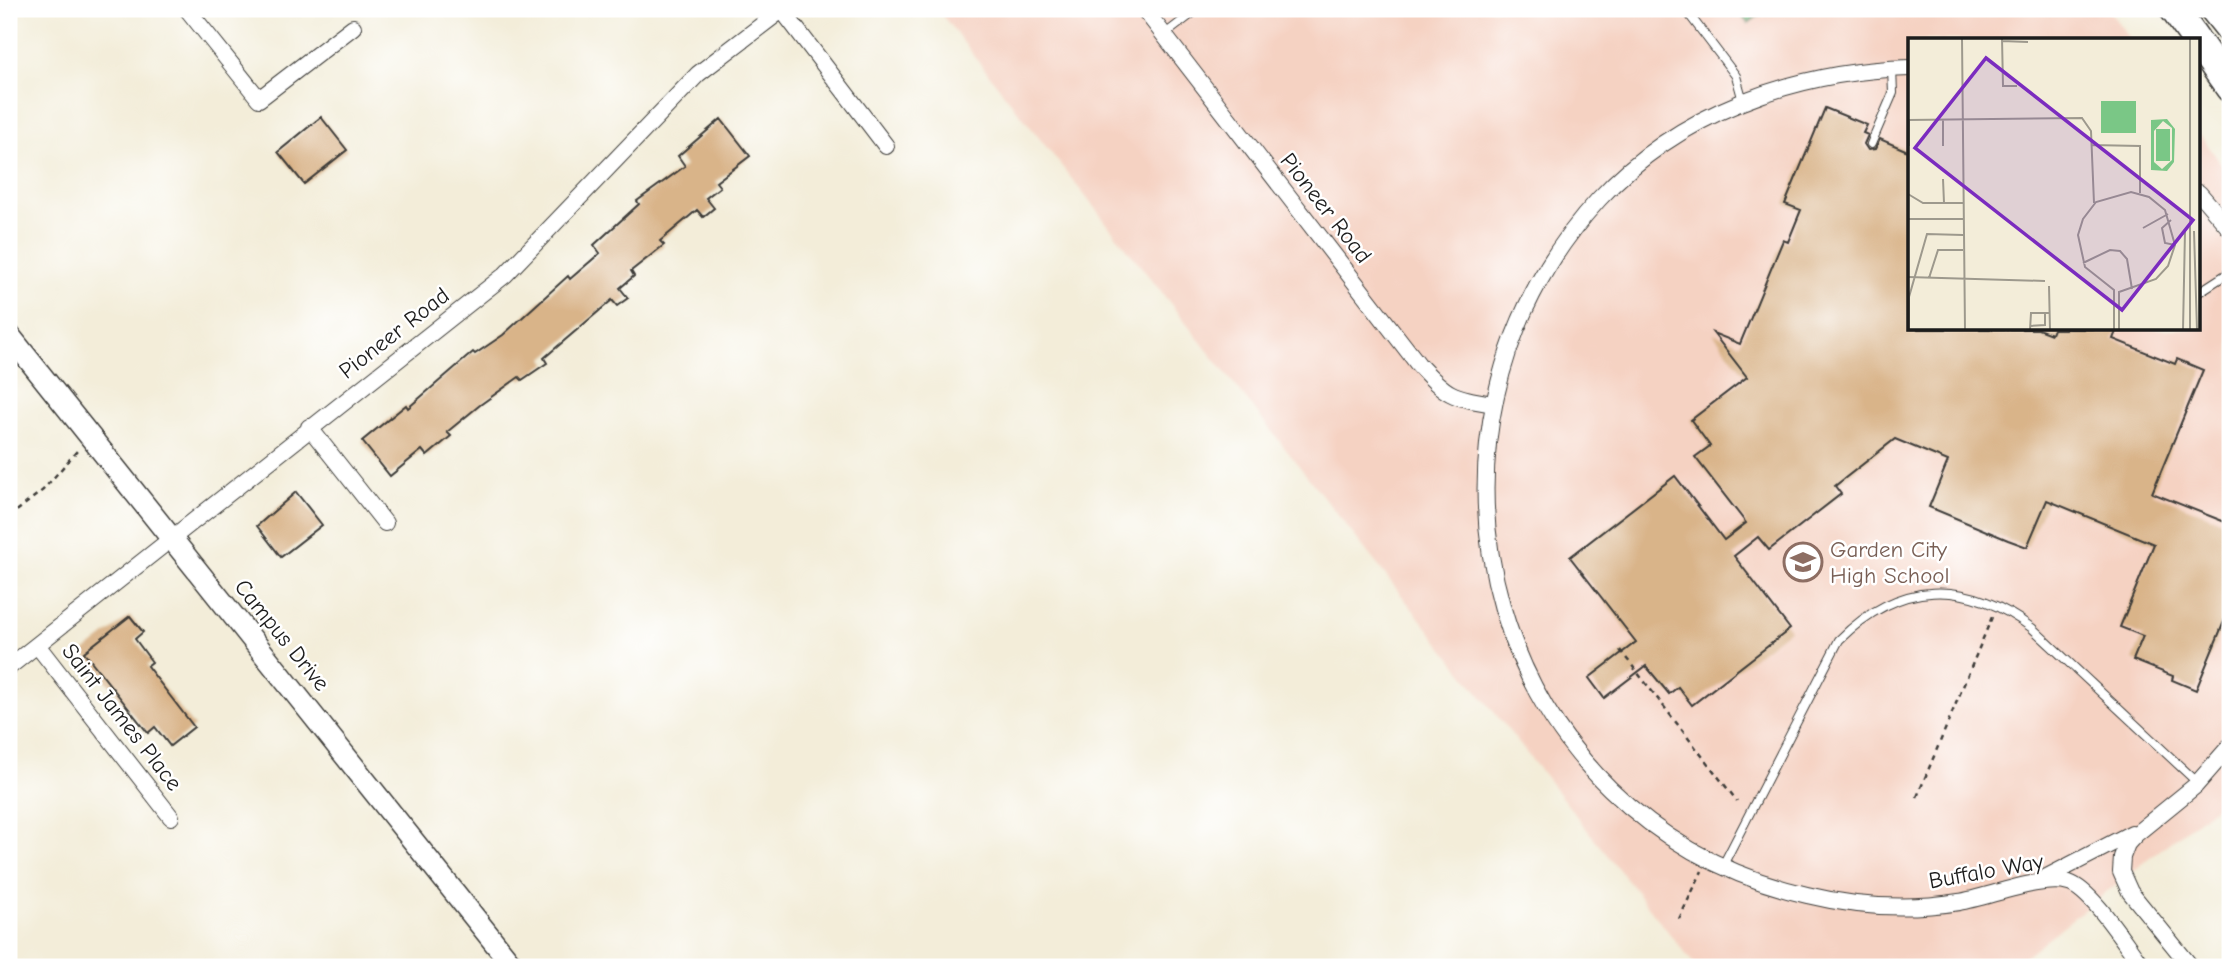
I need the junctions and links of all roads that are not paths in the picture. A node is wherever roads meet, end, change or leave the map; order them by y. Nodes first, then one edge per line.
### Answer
1 (187, 9) edge
2 (782, 9) edge
3 (1144, 9) edge
4 (1198, 9) edge
5 (1685, 9) edge
6 (2174, 9) edge
7 (2214, 9) edge
8 (353, 27) dead end
9 (2230, 29) edge
10 (1164, 35) junction
11 (2195, 38) edge
12 (2200, 45) edge
13 (1908, 68) edge
14 (1892, 69) junction
15 (2230, 88) edge
16 (1743, 101) junction
17 (1871, 144) dead end
18 (886, 146) dead end
19 (2200, 194) edge
20 (2230, 229) edge
21 (2230, 272) edge
22 (2200, 291) edge
23 (9, 335) edge
24 (1493, 404) junction
25 (309, 428) junction
26 (385, 523) dead end
27 (171, 537) junction
28 (37, 645) junction
29 (9, 667) edge
30 (2230, 746) edge
31 (2198, 783) junction
32 (2164, 813) junction
33 (171, 817) dead end
34 (1723, 865) junction
35 (2025, 887) junction
36 (514, 967) edge
37 (2143, 967) edge
38 (2191, 967) edge

1 - 8 street
2 - 18 street
2 - 25 street, Pioneer Road
3 - 10 street, Pioneer Road
4 - 10 lane
5 - 16 lane
6 - 11 highway
7 - 9 highway
10 - 24 street, Pioneer Road
12 - 15 highway
13 - 14 street, Buffalo Way
14 - 16 street, Buffalo Way
14 - 17 lane
16 - 24 street, Buffalo Way
19 - 20 street
21 - 22 lane
23 - 27 main road, Campus Drive
24 - 34 street, Buffalo Way
25 - 26 street
25 - 27 street, Pioneer Road
27 - 28 street, Pioneer Road
27 - 36 main road, Campus Drive
28 - 29 street, Pioneer Road
28 - 33 street, Saint James Place
30 - 31 street
31 - 32 street
31 - 34 lane
32 - 35 street
32 - 38 street
34 - 35 street, Buffalo Way
35 - 37 street, Buffalo Way

